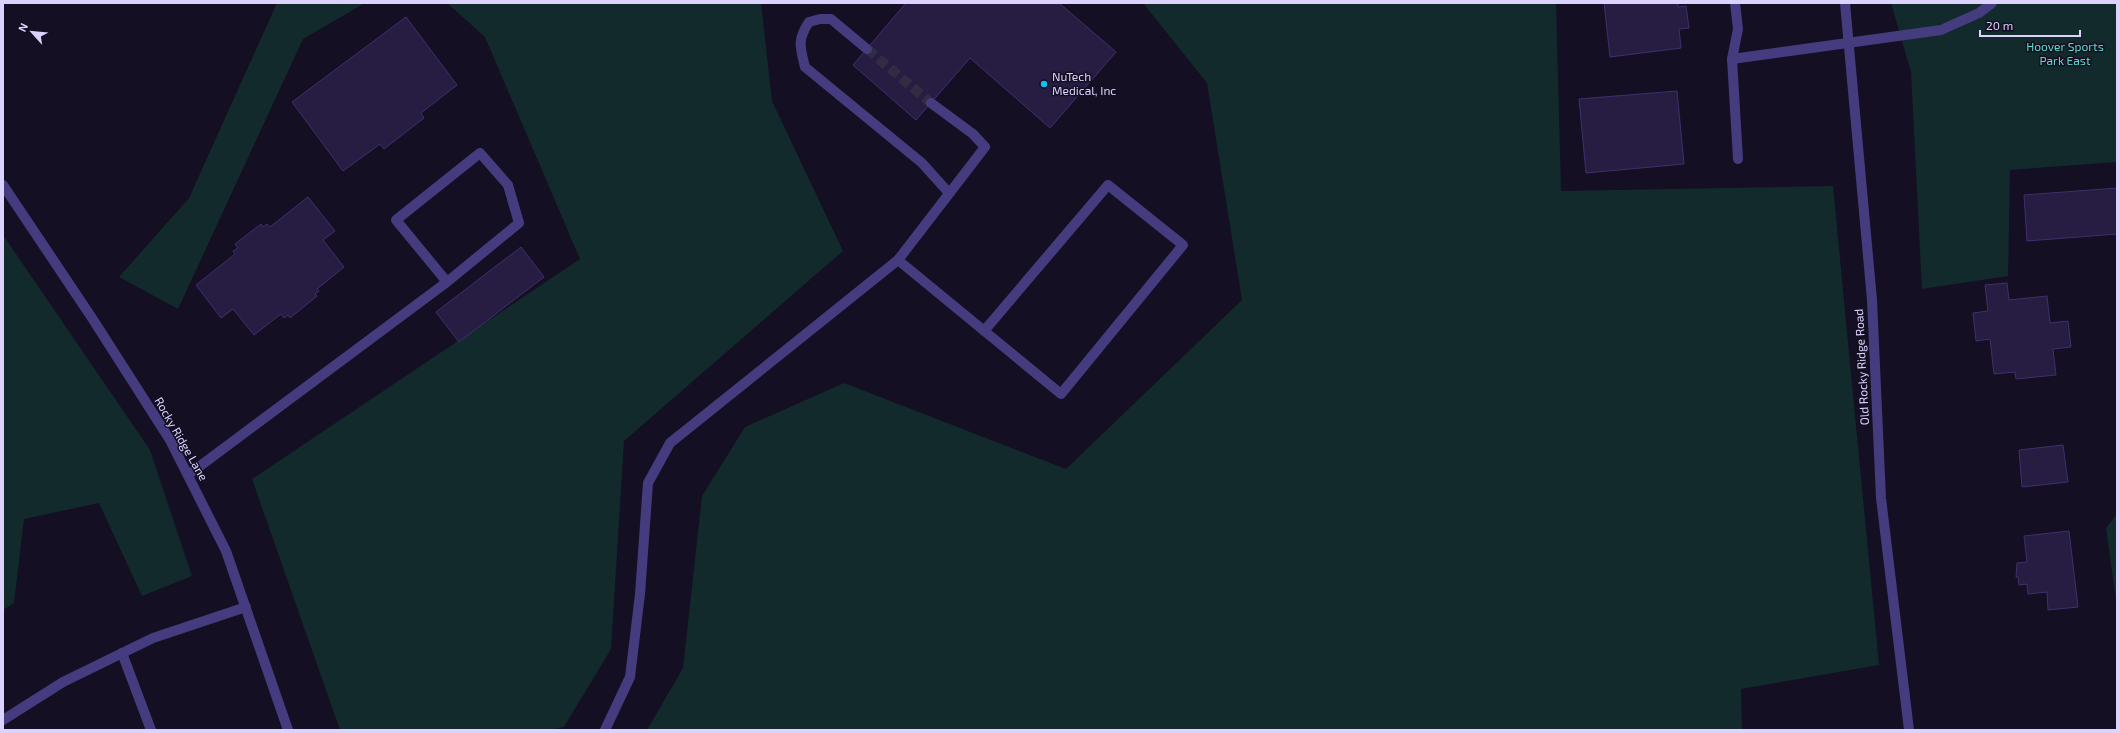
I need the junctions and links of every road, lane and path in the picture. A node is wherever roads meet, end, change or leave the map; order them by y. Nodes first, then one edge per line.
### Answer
1 (1735, 3) edge
2 (1845, 3) edge
3 (1992, 3) edge
4 (1850, 43) junction
5 (867, 49) tunnel mouth
6 (1732, 59) junction
7 (931, 103) tunnel mouth
8 (1738, 159) dead end
9 (3, 185) edge
10 (949, 193) junction
11 (898, 260) junction
12 (447, 282) junction
13 (984, 331) junction
14 (188, 475) junction
15 (246, 607) junction
16 (122, 654) junction
17 (3, 720) edge
18 (151, 730) edge
19 (288, 730) edge
20 (605, 730) edge
21 (1909, 730) edge

1 - 6 street
2 - 4 street, Old Rocky Ridge Road
3 - 4 street
4 - 6 street
4 - 21 street, Old Rocky Ridge Road
5 - 10 street
6 - 8 street
7 - 10 street
9 - 14 street, Rocky Ridge Lane
10 - 11 street
11 - 13 street
11 - 20 street
12 - 12 street
12 - 14 street
13 - 13 street
14 - 15 street, Rocky Ridge Lane
15 - 16 street
15 - 19 street, Rocky Ridge Lane
16 - 17 street
16 - 18 street

